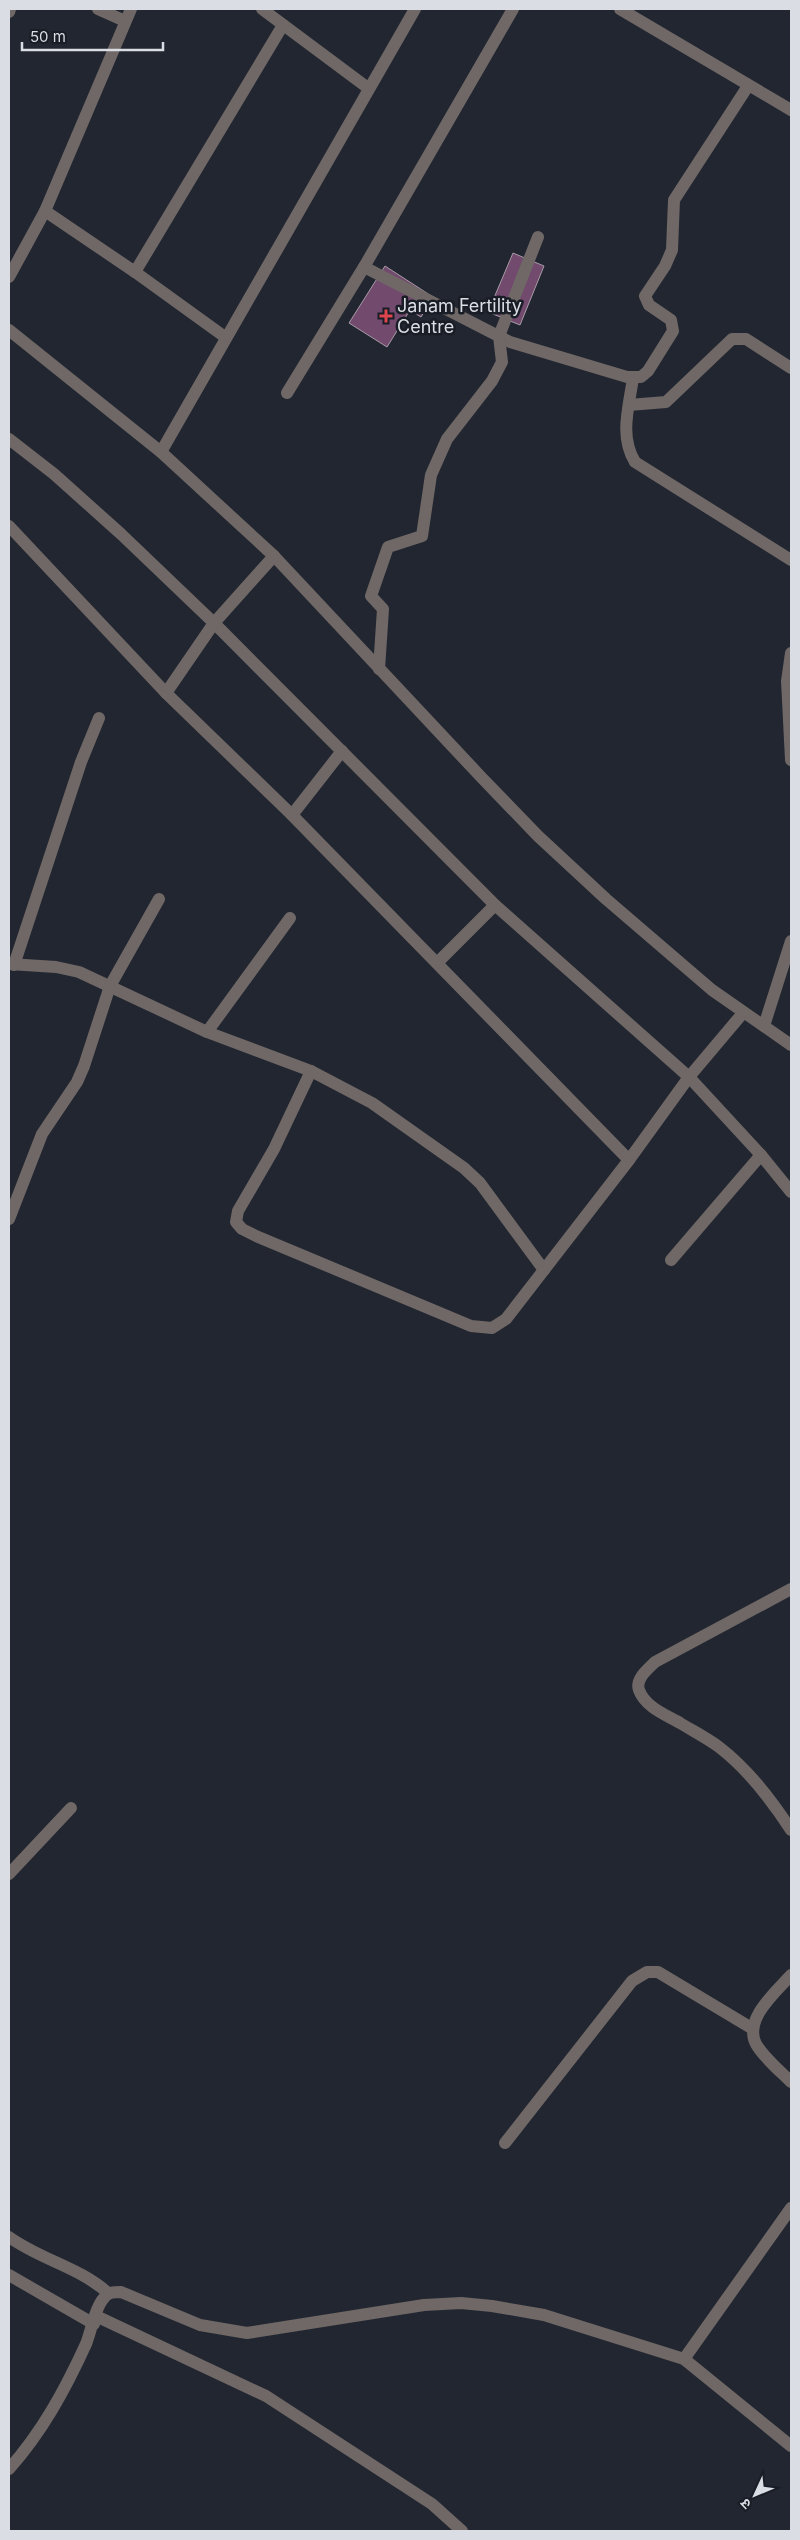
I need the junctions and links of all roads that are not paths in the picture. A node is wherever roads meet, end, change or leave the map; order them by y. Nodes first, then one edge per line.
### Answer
1 (98, 9) edge
2 (131, 9) edge
3 (262, 9) edge
4 (415, 9) edge
5 (513, 9) edge
6 (620, 9) edge
7 (125, 21) junction
8 (283, 25) junction
9 (748, 86) junction
10 (368, 88) junction
11 (791, 110) edge
12 (45, 212) junction
13 (538, 238) dead end
14 (364, 267) junction
15 (135, 272) junction
16 (9, 277) edge
17 (9, 330) edge
18 (499, 336) junction
19 (225, 337) junction
20 (791, 368) edge
21 (633, 378) junction
22 (287, 393) dead end
23 (629, 405) junction
24 (9, 439) edge
25 (161, 452) junction
26 (9, 526) edge
27 (274, 556) junction
28 (791, 560) edge
29 (214, 623) junction
30 (791, 653) edge
31 (379, 669) junction
32 (166, 693) junction
33 (99, 718) dead end
34 (342, 751) junction
35 (791, 760) edge
36 (292, 815) junction
37 (159, 900) dead end
38 (495, 905) junction
39 (290, 918) dead end
40 (791, 941) edge
41 (437, 963) junction
42 (11, 964) edge
43 (110, 986) junction
44 (743, 1013) junction
45 (764, 1026) junction
46 (207, 1032) junction
47 (791, 1045) edge
48 (311, 1071) junction
49 (688, 1077) junction
50 (762, 1155) junction
51 (629, 1160) junction
52 (791, 1192) edge
53 (9, 1219) edge
54 (671, 1260) dead end
55 (544, 1270) junction
56 (791, 1590) edge
57 (71, 1808) dead end
58 (791, 1830) edge
59 (9, 1874) edge
60 (791, 1975) edge
61 (753, 2029) junction
62 (791, 2082) edge
63 (504, 2143) dead end
64 (791, 2208) edge
65 (9, 2237) edge
66 (9, 2275) edge
67 (108, 2293) junction
68 (95, 2320) junction
69 (684, 2359) junction
70 (791, 2446) edge
71 (9, 2469) edge
72 (462, 2531) edge

1 - 7 street
2 - 7 street
3 - 8 street
4 - 10 street
5 - 14 street
6 - 9 street
7 - 12 street
8 - 10 street
8 - 15 street
9 - 11 street
9 - 21 street
10 - 19 street
12 - 15 street
12 - 16 street
13 - 18 street
14 - 18 street
14 - 22 street
15 - 19 street
17 - 25 street
18 - 21 street
18 - 31 street
19 - 25 street
20 - 23 street
21 - 23 street
23 - 28 street
24 - 29 street
25 - 27 street
26 - 32 street
27 - 29 street
27 - 31 street
29 - 32 street
29 - 34 street
30 - 35 street
31 - 44 street
32 - 36 street
33 - 42 street
34 - 36 street
34 - 38 street
36 - 41 street
37 - 43 street
38 - 41 street
38 - 49 street
39 - 46 street
40 - 45 street
41 - 51 street
42 - 43 street
43 - 46 street
43 - 53 street
44 - 45 street
44 - 49 street
45 - 47 street
46 - 48 street
48 - 55 street
48 - 55 street
49 - 50 street
49 - 51 street
50 - 52 street
50 - 54 street
51 - 55 street
56 - 58 street
57 - 59 street
60 - 61 street
61 - 62 street
61 - 63 street
64 - 69 street
65 - 67 street
66 - 68 street
67 - 68 street
67 - 69 street
68 - 71 street
68 - 72 street
69 - 70 street

